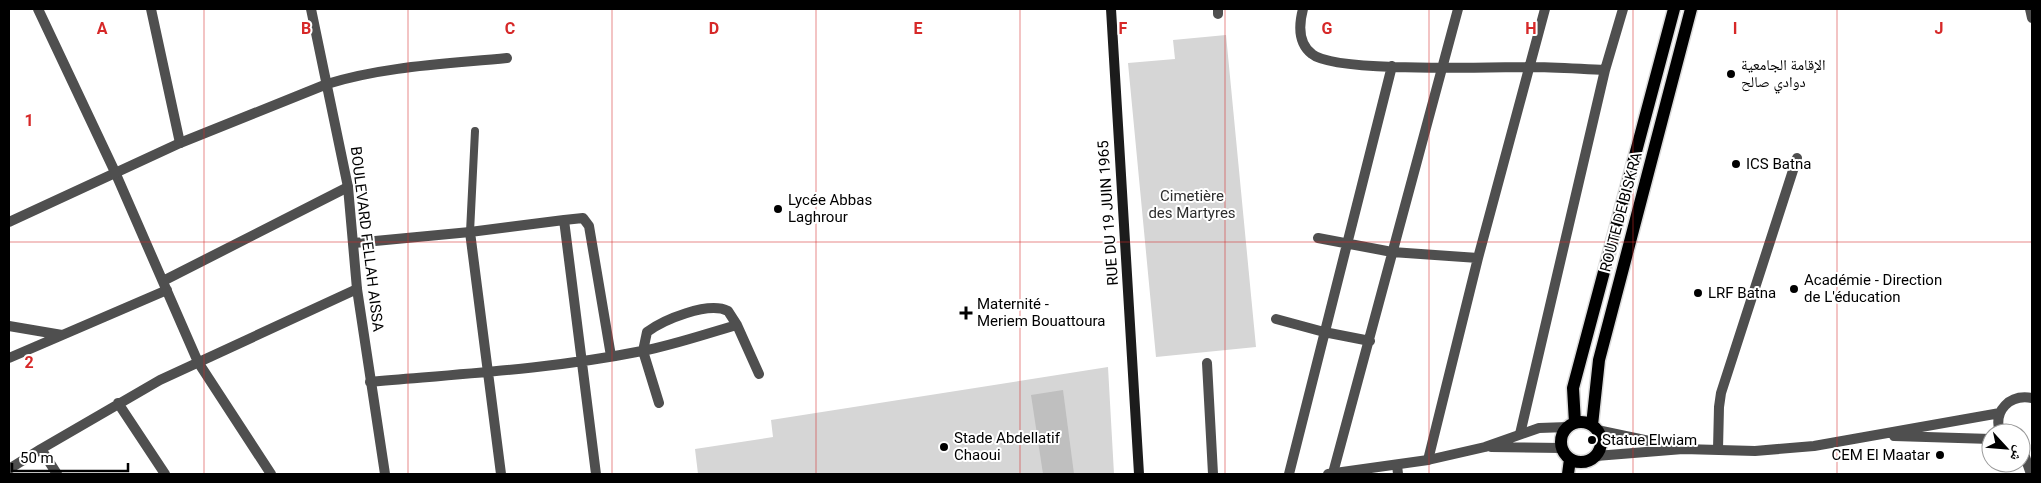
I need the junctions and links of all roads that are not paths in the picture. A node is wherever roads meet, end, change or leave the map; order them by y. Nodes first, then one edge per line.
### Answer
1 (38, 9) edge
2 (151, 9) edge
3 (312, 9) edge
4 (1111, 9) edge
5 (1303, 9) edge
6 (1458, 9) edge
7 (1545, 9) edge
8 (1622, 9) edge
9 (1674, 9) edge
10 (1691, 9) edge
11 (2030, 9) edge
12 (2032, 18) edge
13 (507, 58) dead end
14 (1392, 66) junction
15 (1530, 67) junction
16 (1443, 68) junction
17 (1605, 70) junction
18 (327, 84) junction
19 (475, 131) dead end
20 (180, 143) junction
21 (1797, 158) dead end
22 (115, 172) junction
23 (348, 187) junction
24 (564, 220) junction
25 (9, 222) edge
26 (470, 232) junction
27 (1318, 238) dead end
28 (354, 243) junction
29 (1346, 244) junction
30 (1392, 252) junction
31 (1478, 258) junction
32 (165, 285) junction
33 (358, 289) junction
34 (1276, 320) dead end
35 (737, 325) junction
36 (9, 326) edge
37 (1324, 332) junction
38 (62, 335) junction
39 (1370, 341) junction
40 (643, 351) junction
41 (611, 356) junction
42 (9, 358) edge
43 (582, 361) junction
44 (198, 362) junction
45 (1207, 363) dead end
46 (489, 372) junction
47 (759, 374) dead end
48 (370, 382) junction
49 (2032, 398) edge
50 (118, 403) junction
51 (659, 404) dead end
52 (2000, 413) junction
53 (1998, 423) edge
54 (1571, 425) junction
55 (1595, 427) junction
56 (1520, 434) junction
57 (1878, 435) junction
58 (1981, 439) edge
59 (1486, 447) junction
60 (41, 448) junction
61 (1562, 448) junction
62 (1683, 449) junction
63 (1718, 449) junction
64 (1594, 458) junction
65 (1570, 459) junction
66 (1428, 460) junction
67 (9, 470) edge
68 (1398, 470) edge
69 (57, 474) edge
70 (165, 474) edge
71 (272, 474) edge
72 (385, 474) edge
73 (501, 474) edge
74 (596, 474) edge
75 (1140, 474) edge
76 (1213, 474) edge
77 (1289, 474) edge
78 (1330, 474) edge
79 (1568, 474) edge
80 (1589, 474) edge

1 - 22 street
2 - 20 street
3 - 18 street, BOULEVARD FELLAH AISSA
4 - 75 main road, RUE DU 19 JUIN 1965
5 - 14 street
6 - 16 street
7 - 15 street
8 - 17 street
9 - 54 main road, ROUTE DE BISKRA
10 - 55 main road, ROUTE DE BISKRA
11 - 12 street
13 - 18 street
14 - 16 street
14 - 29 street
15 - 16 street
15 - 17 street
15 - 31 street
16 - 30 street
17 - 56 street
18 - 20 street
18 - 23 street, BOULEVARD FELLAH AISSA
19 - 26 lane
20 - 22 street
21 - 63 street
22 - 25 street
22 - 32 street
23 - 28 street, BOULEVARD FELLAH AISSA
23 - 32 street
24 - 26 street
24 - 41 street
24 - 43 street
26 - 28 street
26 - 46 street
27 - 29 street
28 - 33 street, BOULEVARD FELLAH AISSA
29 - 30 street
29 - 37 street
30 - 31 street
30 - 39 street
31 - 66 street
32 - 38 street
32 - 44 street
33 - 44 street
33 - 48 street, BOULEVARD FELLAH AISSA
34 - 37 street
35 - 40 street
35 - 40 street
35 - 47 street
36 - 38 street
37 - 39 street
37 - 77 street
38 - 42 street
39 - 78 street
40 - 41 street
40 - 51 street
41 - 43 street
43 - 46 street
43 - 74 street
44 - 50 street
44 - 71 street
45 - 76 street
46 - 48 street
46 - 73 street
48 - 72 street, BOULEVARD FELLAH AISSA
49 - 52 street
50 - 60 street
50 - 70 street
52 - 53 street
52 - 57 street
54 - 55 main road
54 - 56 street
54 - 61 main road
55 - 62 street
55 - 64 main road
56 - 59 street
57 - 58 street
57 - 63 street
59 - 61 street
59 - 66 street
60 - 67 street
60 - 69 street
61 - 65 main road
62 - 63 street
62 - 64 street
64 - 65 main road
64 - 80 main road
65 - 79 main road
66 - 68 street
68 - 78 street

